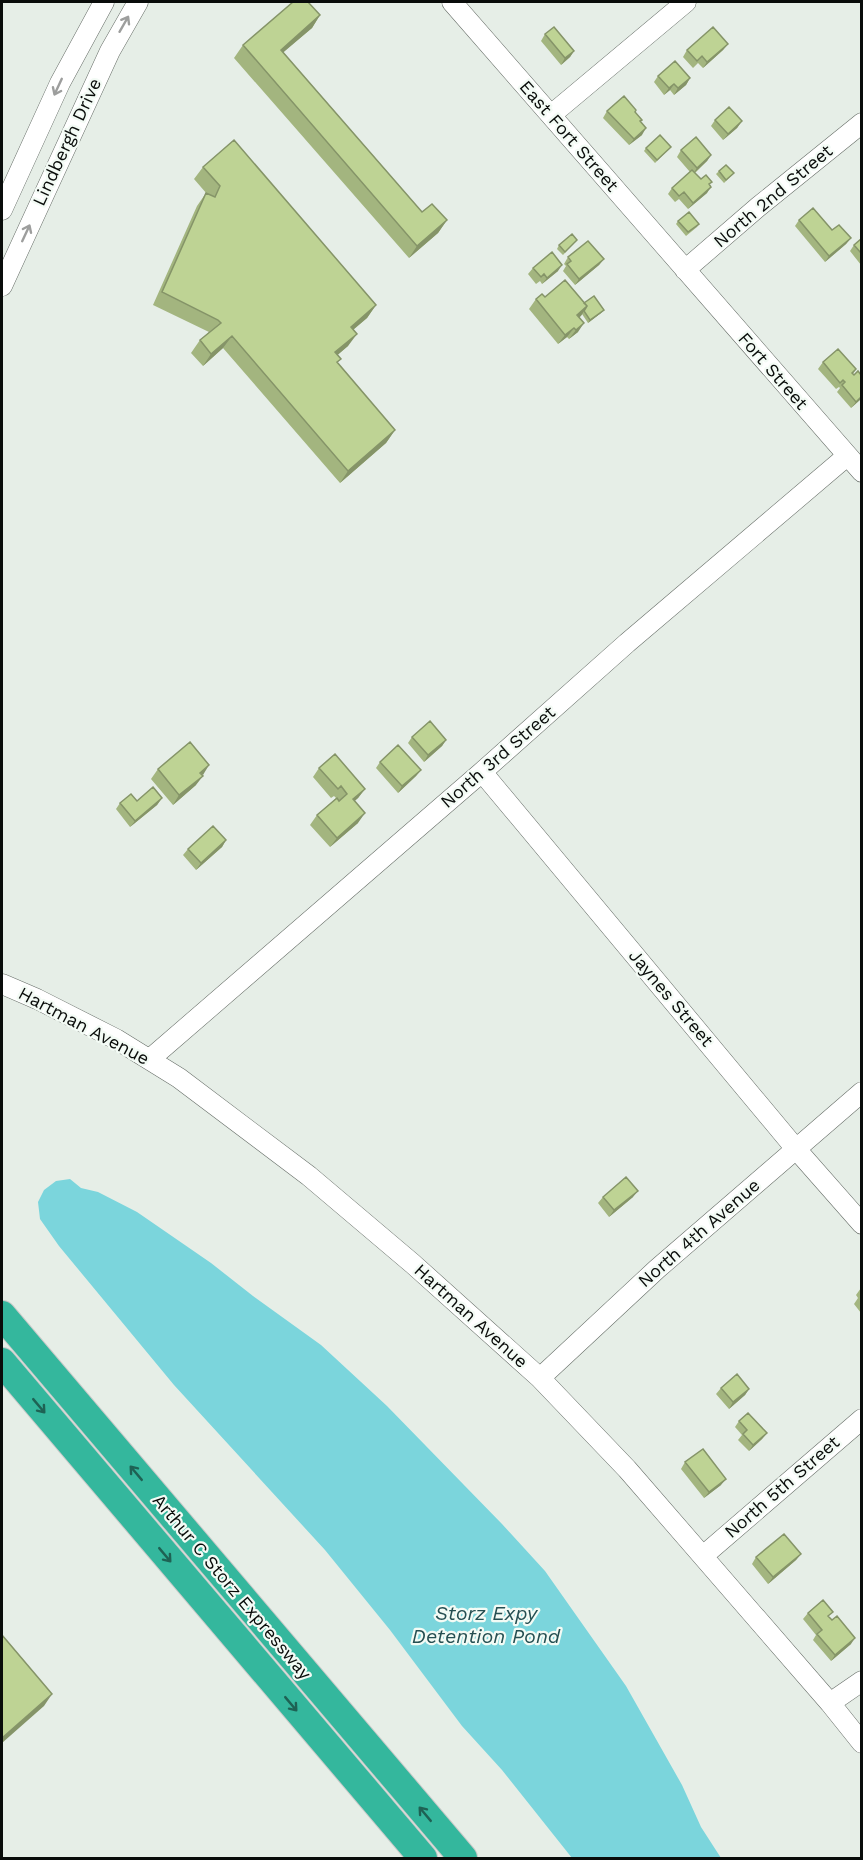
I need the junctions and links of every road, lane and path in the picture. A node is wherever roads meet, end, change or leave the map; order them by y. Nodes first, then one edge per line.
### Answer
1 (104, 2) edge
2 (138, 2) edge
3 (452, 2) edge
4 (686, 2) edge
5 (551, 115) junction
6 (861, 123) edge
7 (2, 210) edge
8 (685, 270) junction
9 (2, 286) edge
10 (848, 456) junction
11 (861, 472) edge
12 (482, 772) junction
13 (2, 984) edge
14 (150, 1059) junction
15 (861, 1092) edge
16 (796, 1149) junction
17 (861, 1224) edge
18 (2, 1315) edge
19 (2, 1362) edge
20 (540, 1378) junction
21 (861, 1419) edge
22 (703, 1556) junction
23 (861, 1681) edge
24 (830, 1703) junction
25 (861, 1743) edge
26 (423, 1858) edge
27 (463, 1858) edge

1 -> 7 street, Lindbergh Drive
9 -> 2 street, Lindbergh Drive
3 - 5 street, East Fort Street
4 - 5 street
5 - 8 street, East Fort Street
6 - 8 street, North 2nd Street
8 - 10 street, Fort Street
10 - 11 street, Fort Street
10 - 12 street, North 3rd Street
12 - 14 street, North 3rd Street
12 - 16 street, Jaynes Street
13 - 14 street, Hartman Avenue
14 - 20 street, Hartman Avenue
15 - 16 street, North 4th Avenue
16 - 17 street, Jaynes Street
16 - 20 street, North 4th Avenue
27 -> 18 highway, Arthur C Storz Expressway
19 -> 26 highway, Arthur C Storz Expressway
20 - 22 street, Hartman Avenue
21 - 22 street, North 5th Street
22 - 24 street, Hartman Avenue
23 - 24 street
24 - 25 street, Hartman Avenue

